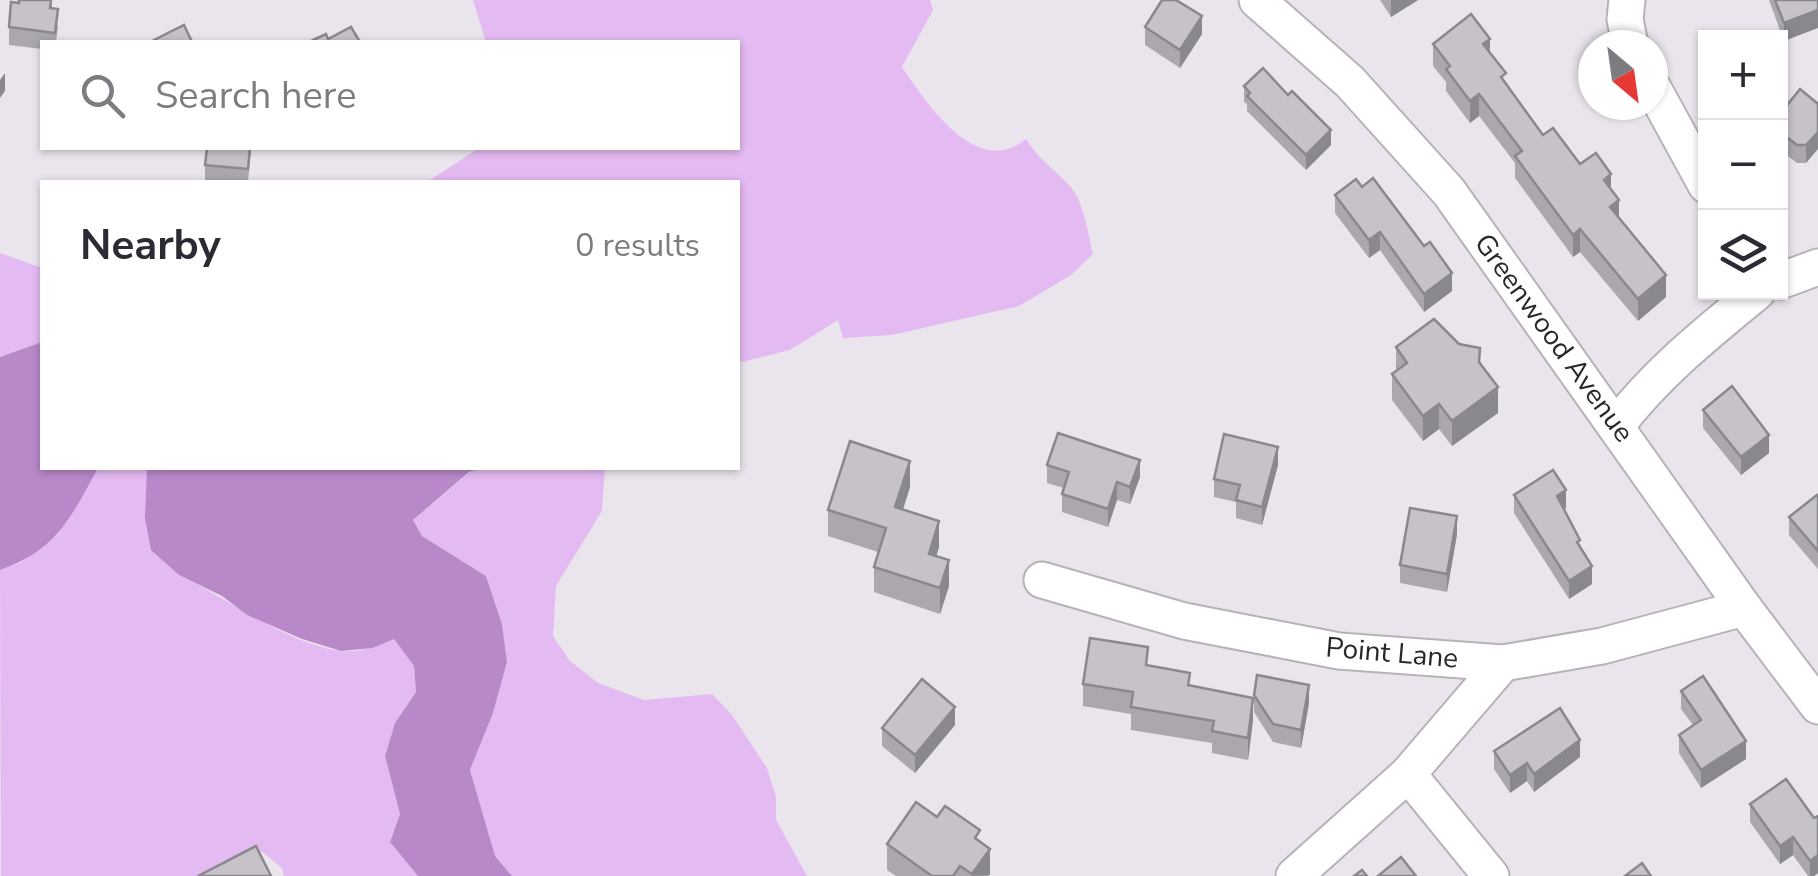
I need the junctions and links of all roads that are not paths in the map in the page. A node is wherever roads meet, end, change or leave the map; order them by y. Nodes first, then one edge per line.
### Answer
1 (1257, 0) edge
2 (1627, 0) edge
3 (1627, 30) edge
4 (1668, 116) edge
5 (1698, 171) edge
6 (1818, 267) edge
7 (1788, 278) edge
8 (1748, 300) edge
9 (1617, 425) junction
10 (1042, 580) dead end
11 (1744, 608) junction
12 (1503, 663) junction
13 (1818, 706) edge
14 (1408, 774) junction
15 (1294, 876) edge
16 (1491, 876) edge

1 - 9 street, Greenwood Avenue
2 - 3 street
4 - 5 street
6 - 7 street
8 - 9 street
9 - 11 street, Greenwood Avenue
10 - 12 street, Point Lane
11 - 12 street, Point Lane
11 - 13 street, Greenwood Avenue
12 - 14 street
14 - 15 street
14 - 16 street

